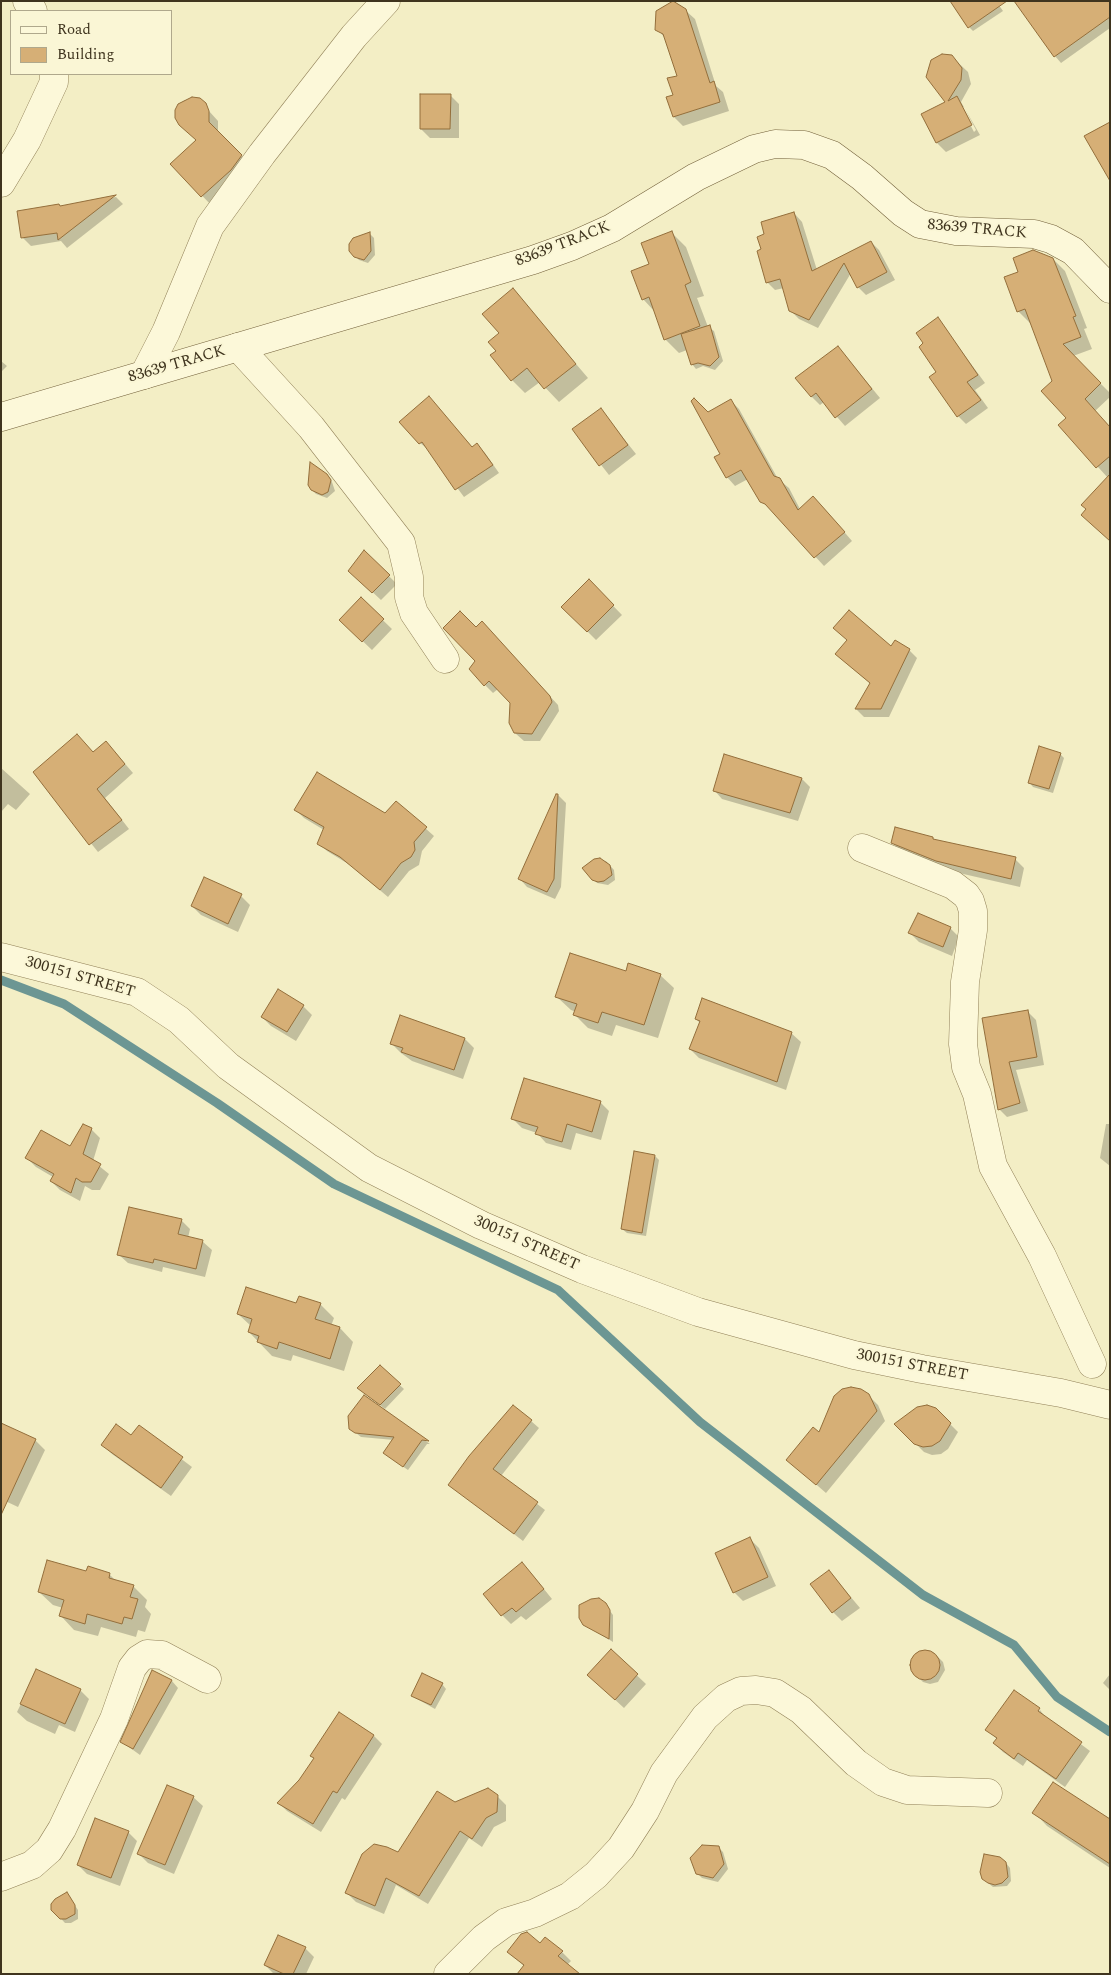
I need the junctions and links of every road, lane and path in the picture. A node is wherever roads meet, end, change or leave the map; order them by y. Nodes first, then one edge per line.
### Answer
1 (386, 1) edge
2 (54, 75) edge
3 (1, 183) edge
4 (1110, 289) edge
5 (238, 347) junction
6 (144, 375) junction
7 (1, 417) edge
8 (445, 659) dead end
9 (862, 848) dead end
10 (1, 957) edge
11 (1101, 1362) edge
12 (1062, 1393) junction
13 (1110, 1405) edge
14 (207, 1679) dead end
15 (988, 1793) dead end
16 (1, 1877) edge
17 (448, 1974) edge

1 - 6 street
2 - 3 street
4 - 5 street, 83639 TRACK
5 - 6 street, 83639 TRACK
5 - 8 street
6 - 7 street, 83639 TRACK
9 - 11 street
10 - 12 street, 300151 STREET
11 - 12 street
12 - 13 street, 300151 STREET
14 - 16 street
15 - 17 street

